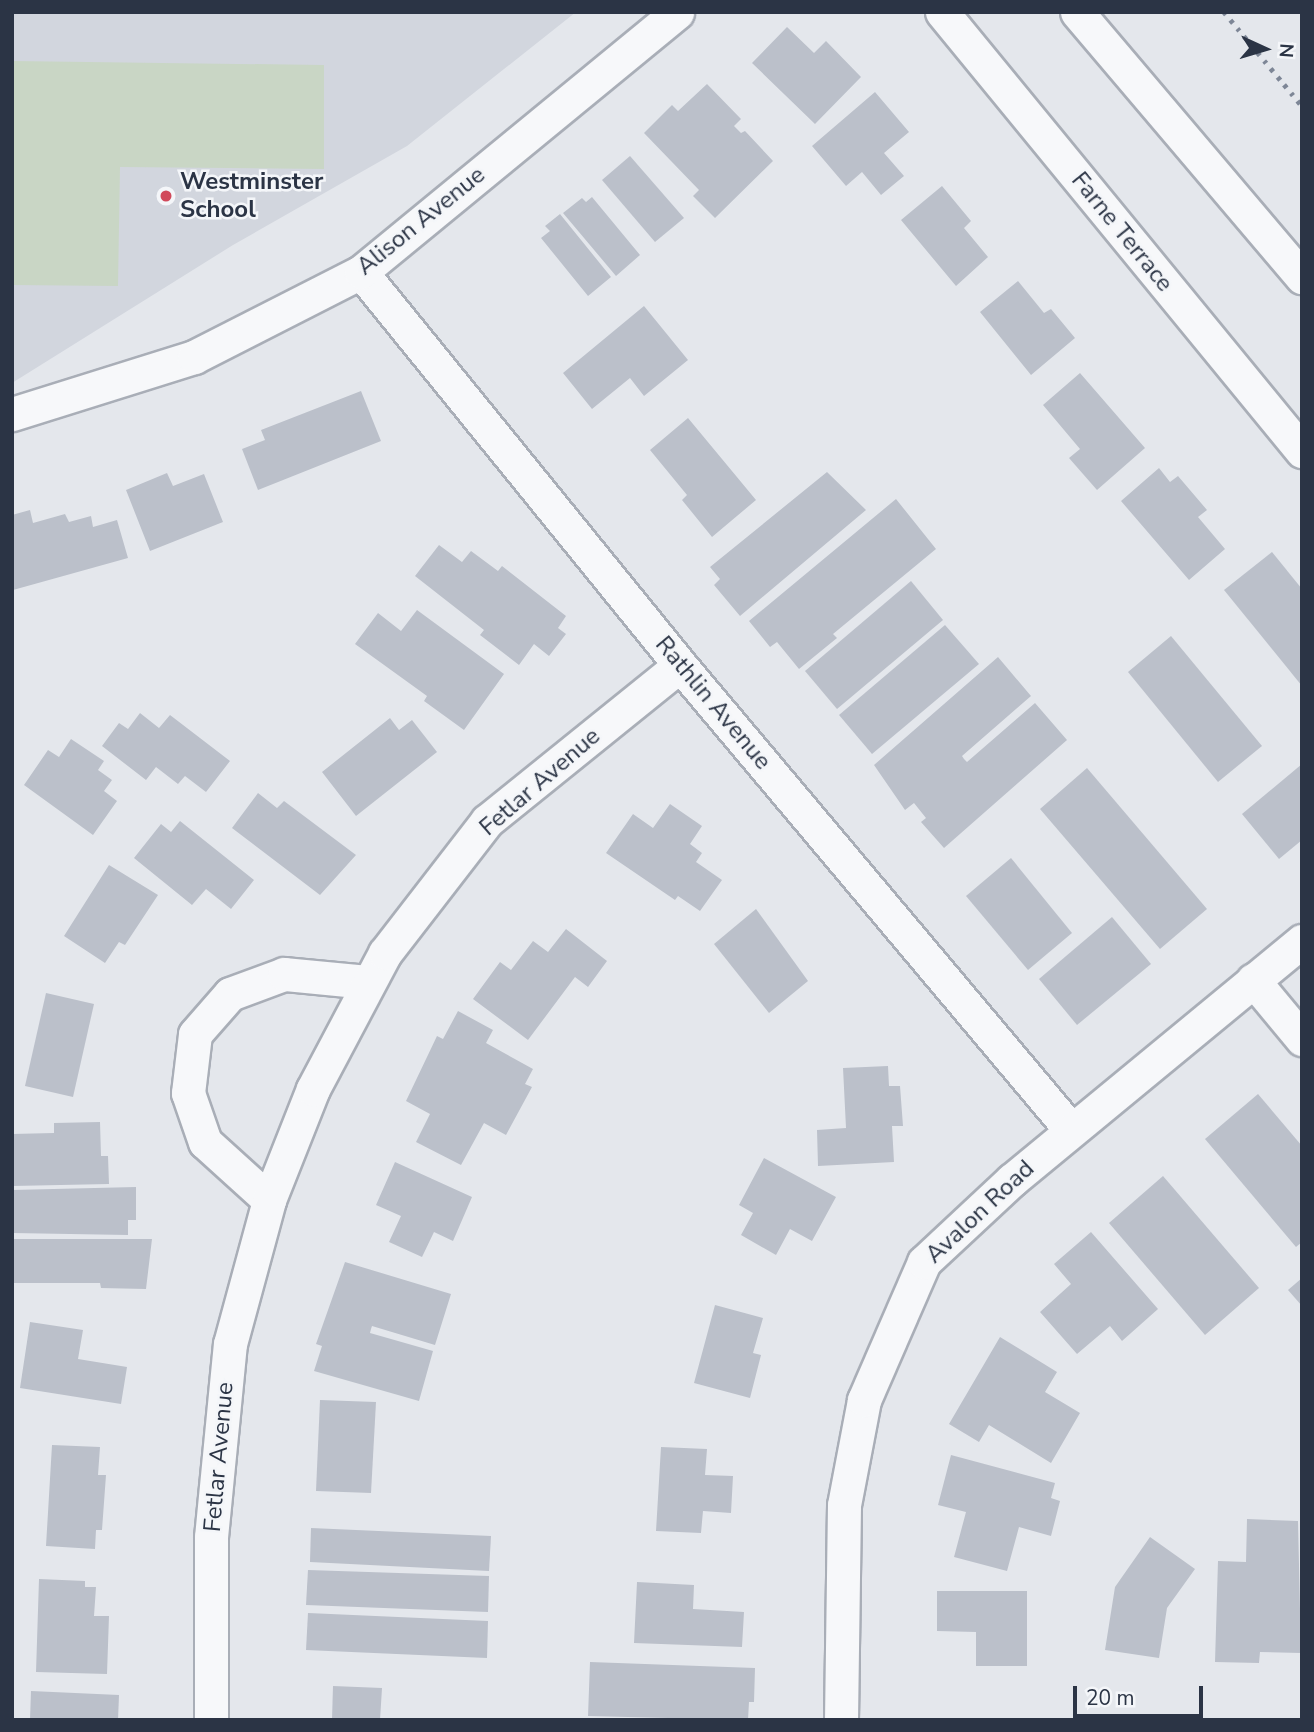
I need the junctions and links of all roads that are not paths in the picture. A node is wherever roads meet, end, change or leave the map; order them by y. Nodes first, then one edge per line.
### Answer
1 (677, 12) edge
2 (942, 12) edge
3 (1077, 12) edge
4 (361, 272) junction
5 (1302, 277) edge
6 (12, 414) edge
7 (1302, 451) edge
8 (680, 665) junction
9 (1302, 941) edge
10 (1252, 980) junction
11 (367, 982) junction
12 (1302, 1039) edge
13 (1071, 1130) junction
14 (269, 1200) junction
15 (211, 1720) edge
16 (841, 1720) edge

1 - 4 street, Alison Avenue
2 - 7 street, Farne Terrace
3 - 5 street
4 - 6 street, Alison Avenue
4 - 8 street, Rathlin Avenue
8 - 11 street, Fetlar Avenue
8 - 13 street, Rathlin Avenue
9 - 10 street, Avalon Road
10 - 12 street
10 - 13 street, Avalon Road
11 - 14 street, Fetlar Avenue
11 - 14 street
13 - 16 street, Avalon Road
14 - 15 street, Fetlar Avenue

